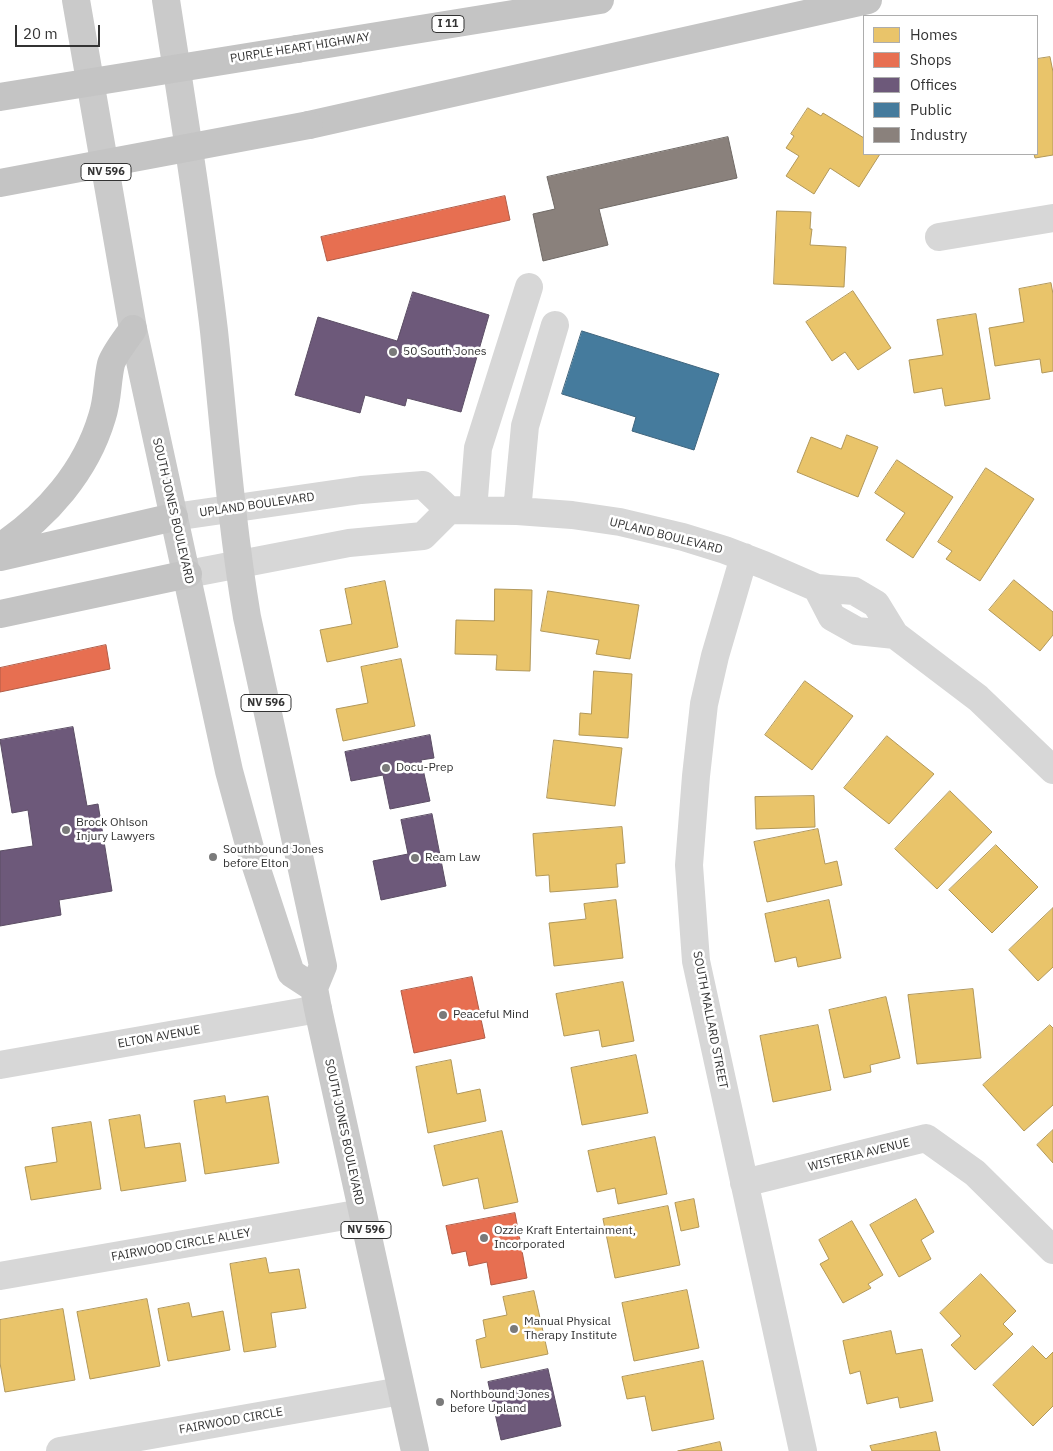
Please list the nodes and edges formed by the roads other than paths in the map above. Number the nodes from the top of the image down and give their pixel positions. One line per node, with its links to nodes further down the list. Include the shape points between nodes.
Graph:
1 (166, 0): 12 (main road, NV 596, via 214,329)
2 (600, 0): 5 (highway, PURPLE HEART HIGHWAY / I 11, bridge)
3 (868, 0): 6 (highway, bridge, via 309,126)
4 (77, 7): 11 (main road, SOUTH JONES BOULEVARD / NV 596)
5 (0, 97)
6 (0, 183)
7 (1053, 218): 8 (street)
8 (939, 237)
9 (529, 287): 13 (street)
10 (555, 324): 14 (street, via 524,426)
11 (133, 328): 15 (main road, SOUTH JONES BOULEVARD / NV 596); 16 (highway, via 111,363 102,419 82,464 43,512)
12 (232, 510): 13 (street, UPLAND BOULEVARD, via 361,490 423,485); 15 (street, UPLAND BOULEVARD); 19 (main road, NV 596)
13 (461, 510): 14 (street, UPLAND BOULEVARD); 19 (street, via 423,536 349,543)
14 (517, 511): 18 (street, UPLAND BOULEVARD, via 572,515 639,526)
15 (174, 517): 17 (highway); 20 (main road, SOUTH JONES BOULEVARD / NV 596)
16 (0, 547)
17 (0, 557)
18 (744, 557): 22 (street, UPLAND BOULEVARD, via 817,588 832,617 857,632 895,635 978,698); 25 (street, SOUTH MALLARD STREET, via 704,704 689,865 696,961)
19 (238, 564): 20 (street); 23 (main road, NV 596, via 323,966)
20 (188, 574): 21 (highway); 23 (main road, SOUTH JONES BOULEVARD / NV 596, via 229,771 250,848 291,973)
21 (0, 614)
22 (1053, 770)
23 (316, 999): 24 (street, ELTON AVENUE); 26 (main road, SOUTH JONES BOULEVARD / NV 596)
24 (0, 1065)
25 (744, 1184): 27 (street, WISTERIA AVENUE, via 926,1138 975,1173); 32 (street, SOUTH MALLARD STREET)
26 (362, 1213): 28 (street, FAIRWOOD CIRCLE ALLEY); 29 (main road, SOUTH JONES BOULEVARD / NV 596)
27 (1053, 1250)
28 (0, 1276)
29 (401, 1391): 30 (street, FAIRWOOD CIRCLE); 31 (main road, SOUTH JONES BOULEVARD / NV 596)
30 (60, 1451)
31 (415, 1451)
32 (803, 1451)

